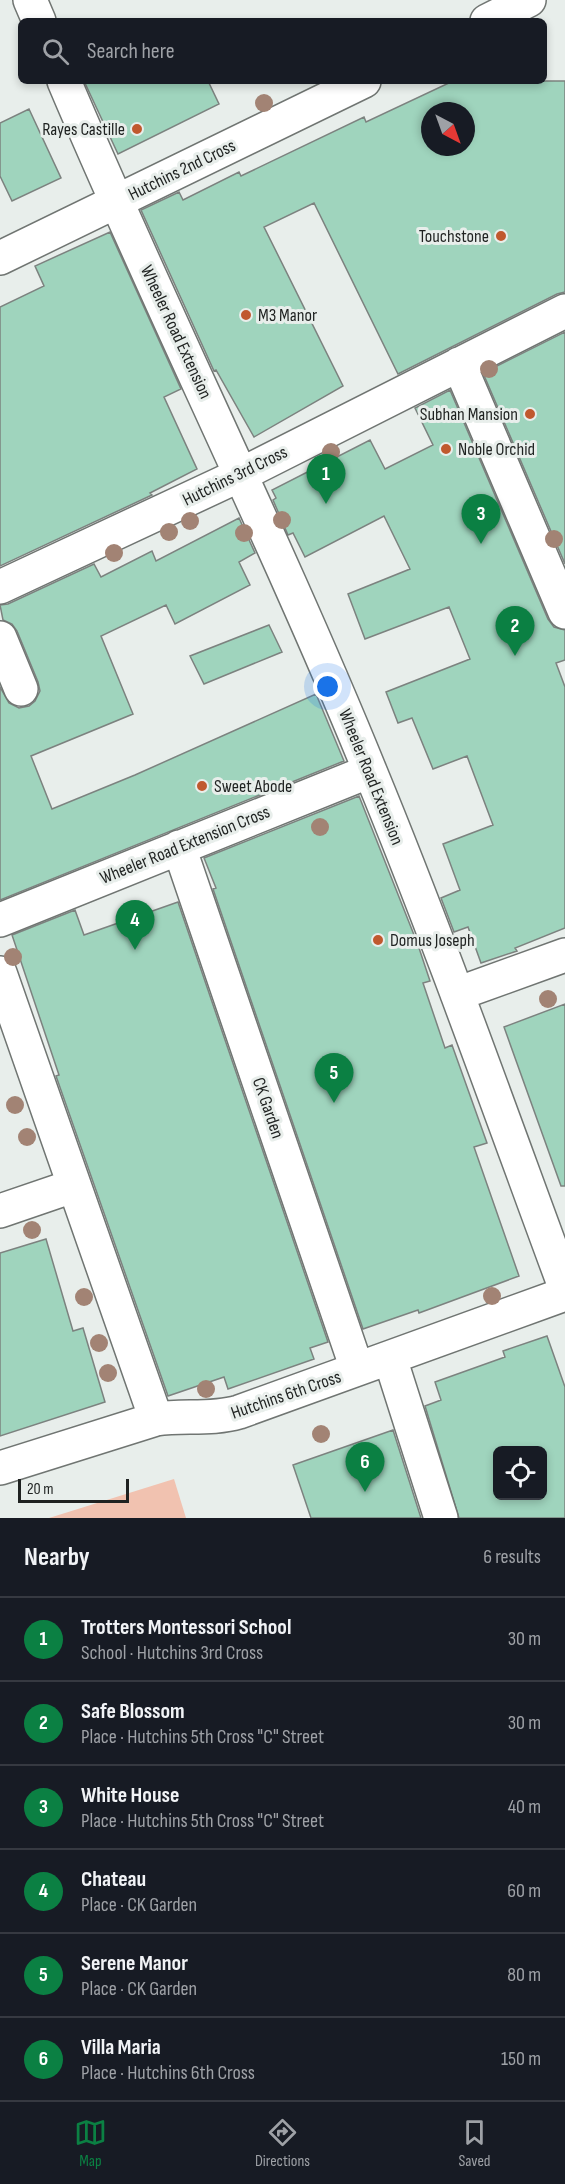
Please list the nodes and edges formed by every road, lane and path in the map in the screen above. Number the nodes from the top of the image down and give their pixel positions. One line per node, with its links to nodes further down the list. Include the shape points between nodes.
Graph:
1 (30, 0): 3 (street)
2 (530, 0): 4 (street)
3 (38, 18)
4 (493, 18)
5 (65, 84): 7 (street, Wheeler Road Extension)
6 (358, 84): 7 (street, Hutchins 2nd Cross)
7 (115, 201): 8 (street, Hutchins 2nd Cross); 11 (street, Wheeler Road Extension)
8 (0, 258)
9 (565, 311): 10 (street, Hutchins 3rd Cross)
10 (459, 364): 11 (street, Hutchins 3rd Cross); 13 (street)
11 (242, 474): 12 (street, Hutchins 3rd Cross); 16 (street, Wheeler Road Extension)
12 (0, 587)
13 (565, 612)
14 (0, 638): 15 (street)
15 (21, 689)
16 (370, 771): 17 (street, Wheeler Road Extension Cross); 21 (street, Wheeler Road Extension)
17 (179, 847): 18 (street, Wheeler Road Extension Cross); 27 (street, CK Garden)
18 (0, 920)
19 (565, 955): 21 (street)
20 (0, 972): 22 (street)
21 (456, 994): 24 (street, Wheeler Road Extension)
22 (73, 1186): 23 (street); 28 (street)
23 (0, 1210)
24 (565, 1287)
25 (565, 1294): 26 (street, Hutchins 6th Cross)
26 (390, 1358): 27 (street, Hutchins 6th Cross); 30 (street)
27 (357, 1369): 28 (street, Hutchins 6th Cross, via 225,1416)
28 (156, 1419): 29 (street, Hutchins 6th Cross)
29 (0, 1468)
30 (441, 1518)

